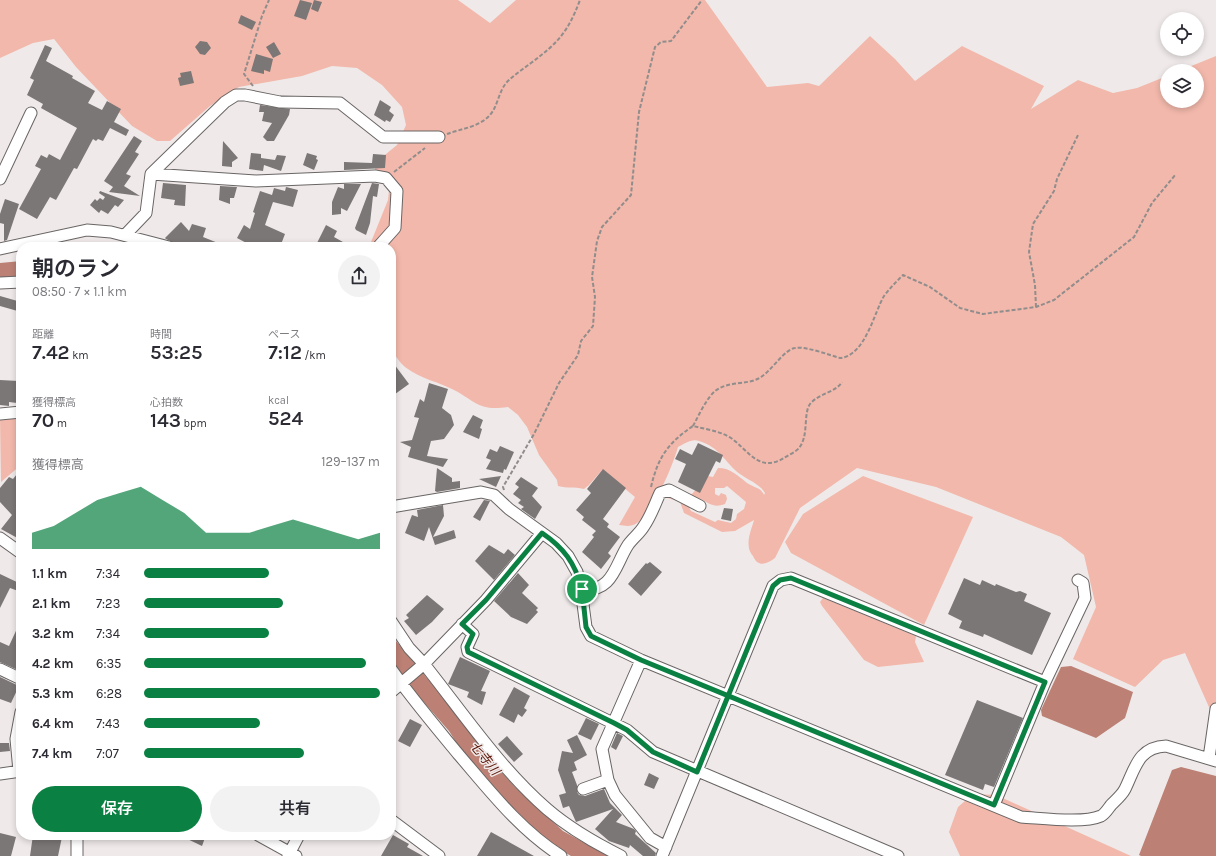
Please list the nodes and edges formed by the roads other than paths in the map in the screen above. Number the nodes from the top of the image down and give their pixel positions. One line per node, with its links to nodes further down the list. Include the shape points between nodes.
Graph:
1 (31, 113): 4 (street)
2 (439, 137): 3 (street, via 383,138 340,103 280,102 236,95 225,102)
3 (152, 174): 5 (street, via 146,213); 8 (street, via 256,181 375,176 386,178 397,191 395,228)
4 (0, 179)
5 (124, 235): 6 (street, via 87,230); 7 (street)
6 (33, 242)
7 (150, 242)
8 (382, 242)
9 (16, 246): 10 (street)
10 (2, 249): 11 (street)
11 (16, 249)
12 (16, 282): 13 (street)
13 (0, 283)
14 (16, 412): 15 (street)
15 (0, 414)
16 (396, 506): 18 (street, via 481,492 494,495)
17 (700, 506): 22 (street, via 669,490 658,497 644,526 628,545 607,582 599,588)
18 (542, 533): 22 (street, via 556,542 568,556 578,572); 23 (street, via 486,600)
19 (0, 538): 20 (street)
20 (16, 549)
21 (1078, 580): 31 (street, via 1083,583 1085,598)
22 (582, 589): 25 (street, via 586,627 591,636)
23 (462, 624): 26 (street); 35 (street, via 473,634 467,647 468,652)
24 (396, 628): 26 (street)
25 (641, 660): 33 (street); 35 (street)
26 (422, 666): 30 (street); 52 (street, via 506,769 547,809 572,828)
27 (0, 668): 29 (street)
28 (396, 674): 30 (street)
29 (16, 676)
30 (403, 680): 32 (street); 51 (street, via 500,804)
31 (1045, 682): 33 (street, via 791,578 780,580 773,586); 42 (street)
32 (396, 687)
33 (728, 695): 38 (street); 42 (street)
34 (1216, 709): 36 (street)
35 (614, 723): 38 (street, via 627,730 653,752); 40 (street, via 602,749)
36 (1212, 760): 42 (street, via 1166,746 1159,746 1146,752 1136,762 1125,790 1102,815 1094,819 1021,818)
37 (16, 772): 39 (street)
38 (697, 772): 47 (street); 53 (street)
39 (0, 774)
40 (608, 780): 41 (street); 47 (street, via 615,795)
41 (583, 788)
42 (994, 805)
43 (396, 824): 50 (street)
44 (77, 840): 49 (street)
45 (266, 840): 48 (street)
46 (298, 840): 48 (street)
47 (664, 852)
48 (292, 855)
49 (77, 856)
50 (439, 856)
51 (560, 856)
52 (621, 856)
53 (898, 856)

